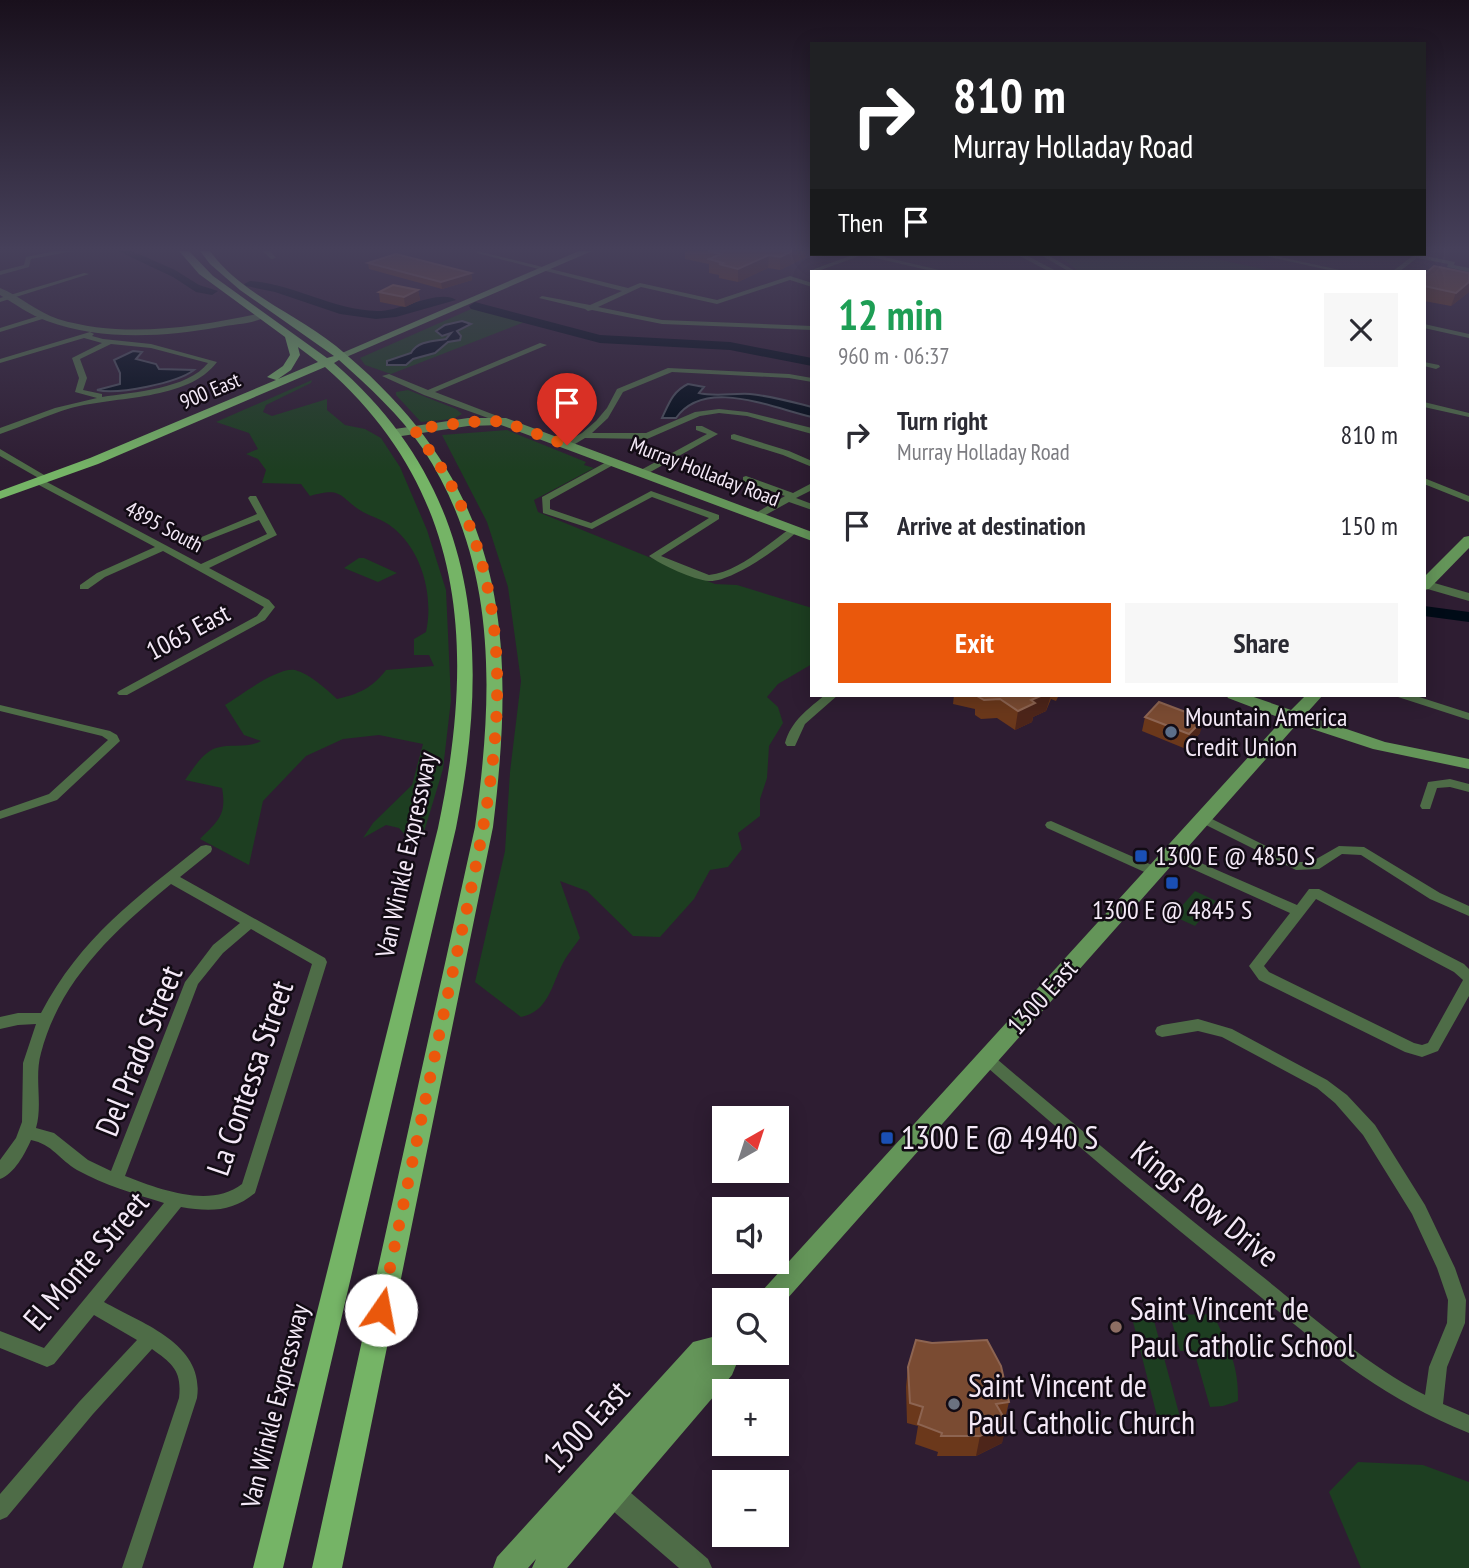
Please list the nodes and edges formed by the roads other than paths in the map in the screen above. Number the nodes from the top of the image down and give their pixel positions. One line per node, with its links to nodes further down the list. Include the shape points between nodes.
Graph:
1 (20, 324): 12 (street)
2 (77, 324): 11 (street)
3 (204, 324): 11 (street)
4 (273, 324): 15 (main road, Van Winkle Expressway)
5 (289, 324): 13 (main road)
6 (297, 324): 13 (main road, Van Winkle Expressway)
7 (415, 324): 19 (main road, 900 East)
8 (697, 324): 10 (street)
9 (1426, 326): 16 (street)
10 (810, 328)
11 (99, 329): 14 (street)
12 (0, 330)
13 (310, 333): 19 (main road, Van Winkle Expressway)
14 (85, 336): 17 (street); 20 (street)
15 (290, 336): 21 (main road, Van Winkle Expressway); 29 (main road, via 296,352 292,361)
16 (1468, 336)
17 (110, 342): 24 (street, via 212,360 210,370); 27 (street, via 76,358 83,379 79,391 104,397)
18 (543, 345): 28 (street)
19 (340, 356): 21 (main road, 900 East); 36 (main road, Van Winkle Expressway, via 383,394)
20 (0, 361)
21 (326, 362): 29 (main road, 900 East); 36 (main road, Van Winkle Expressway)
22 (1426, 364): 23 (street)
23 (1436, 367)
24 (200, 376): 27 (street)
25 (386, 376): 28 (street, Murray Holladay Road)
26 (810, 380): 37 (street, via 671,370 620,391 613,410)
27 (148, 391): 35 (street, via 73,405)
28 (427, 393): 32 (street, Murray Holladay Road)
29 (241, 398): 44 (main road, 900 East)
30 (1426, 404): 31 (street)
31 (1469, 415)
32 (502, 421): 36 (main road, Murray Holladay Road); 39 (main road, Murray Holladay Road)
33 (699, 428): 43 (street, via 714,434)
34 (810, 430): 37 (street, via 719,411 698,414 648,436)
35 (0, 431)
36 (405, 431): 110 (main road, Van Winkle Expressway, via 454,576 465,635 462,746 429,907); 111 (main road, Van Winkle Expressway, via 452,487 481,559 496,640 497,723 484,827)
37 (586, 436): 39 (street)
38 (734, 438): 42 (street)
39 (567, 445): 41 (main road, Murray Holladay Road)
40 (0, 452): 44 (street)
41 (612, 462): 43 (main road, Murray Holladay Road); 55 (street, via 545,499 546,511)
42 (810, 463)
43 (642, 473): 54 (main road, Murray Holladay Road)
44 (44, 480): 48 (main road, 900 East); 60 (street, 4895 South)
45 (746, 480): 49 (street)
46 (1426, 482): 51 (street)
47 (810, 487): 49 (street)
48 (0, 495)
49 (789, 497): 52 (street); 54 (street)
50 (253, 498): 53 (street)
51 (1469, 499)
52 (810, 506)
53 (263, 515): 59 (street); 61 (street, via 271,536)
54 (757, 516): 56 (main road, Murray Holladay Road)
55 (592, 526): 56 (street, via 651,494 716,517 654,556 710,578 737,569)
56 (794, 530): 57 (main road, Murray Holladay Road)
57 (810, 536)
58 (1469, 540): 62 (main road)
59 (197, 541)
60 (162, 548): 61 (street, 4895 South); 64 (street)
61 (201, 568): 66 (street, 4895 South)
62 (1426, 584)
63 (1426, 585): 65 (street)
64 (84, 587)
65 (1469, 597)
66 (270, 607): 67 (street, 1065 East, via 261,618)
67 (124, 693)
68 (830, 697): 75 (street, via 799,723)
69 (1239, 697): 73 (main road)
70 (1313, 697): 73 (main road, 1300 East)
71 (1408, 697): 74 (street)
72 (3, 711): 79 (street, via 106,733 114,739 111,747 53,797)
73 (1293, 717): 76 (main road, via 1366,742); 80 (main road, 1300 East)
74 (1469, 717)
75 (791, 743)
76 (1469, 764)
77 (1463, 786): 78 (street, via 1432,785)
78 (1426, 806)
79 (0, 815)
80 (1202, 818): 83 (main road, 1300 East); 87 (street, via 1296,866 1314,866 1339,850 1364,851 1435,896)
81 (1051, 825): 84 (street)
82 (206, 849): 85 (street)
83 (1171, 854): 84 (main road, 1300 East); 86 (street)
84 (1156, 872): 94 (main road, 1300 East)
85 (171, 878): 88 (street, La Contessa Street); 91 (street, via 93,944)
86 (1298, 911): 89 (street, via 1314,892); 90 (street, via 1256,963 1258,971 1410,1048 1423,1051 1433,1047)
87 (1469, 911)
88 (251, 922): 97 (street, Del Prado Street, via 218,948 192,982); 98 (street, La Contessa Street, via 316,959 319,972 249,1188 232,1202)
89 (1469, 977)
90 (1469, 983)
91 (46, 1018): 92 (street); 95 (street, via 30,1063)
92 (0, 1023)
93 (1162, 1031): 105 (street, via 1198,1025 1227,1033 1322,1084 1369,1130 1419,1210 1457,1300 1457,1323 1438,1367)
94 (986, 1058): 99 (main road, 1300 East); 105 (street, Kings Row Drive, via 1113,1168 1335,1346 1398,1391)
95 (27, 1133): 96 (street); 97 (street, La Contessa Street, via 48,1138 74,1160)
96 (0, 1172)
97 (116, 1178): 98 (street, La Contessa Street)
98 (176, 1201): 100 (street, El Monte Street)
99 (781, 1288)
100 (92, 1304): 101 (street, El Monte Street, via 47,1358); 102 (street)
101 (0, 1339)
102 (150, 1339): 108 (street); 109 (street, via 183,1363 190,1388)
103 (712, 1349): 107 (main road, 1300 East, via 702,1351)
104 (723, 1365): 107 (main road, 1300 East)
105 (1433, 1409): 106 (street, Kings Row Drive)
106 (1469, 1424)
107 (601, 1484): 112 (main road, 1300 East); 113 (main road, 1300 East); 114 (street)
108 (0, 1510)
109 (132, 1568)
110 (268, 1568)
111 (327, 1568)
112 (508, 1568)
113 (547, 1568)
114 (699, 1568)

